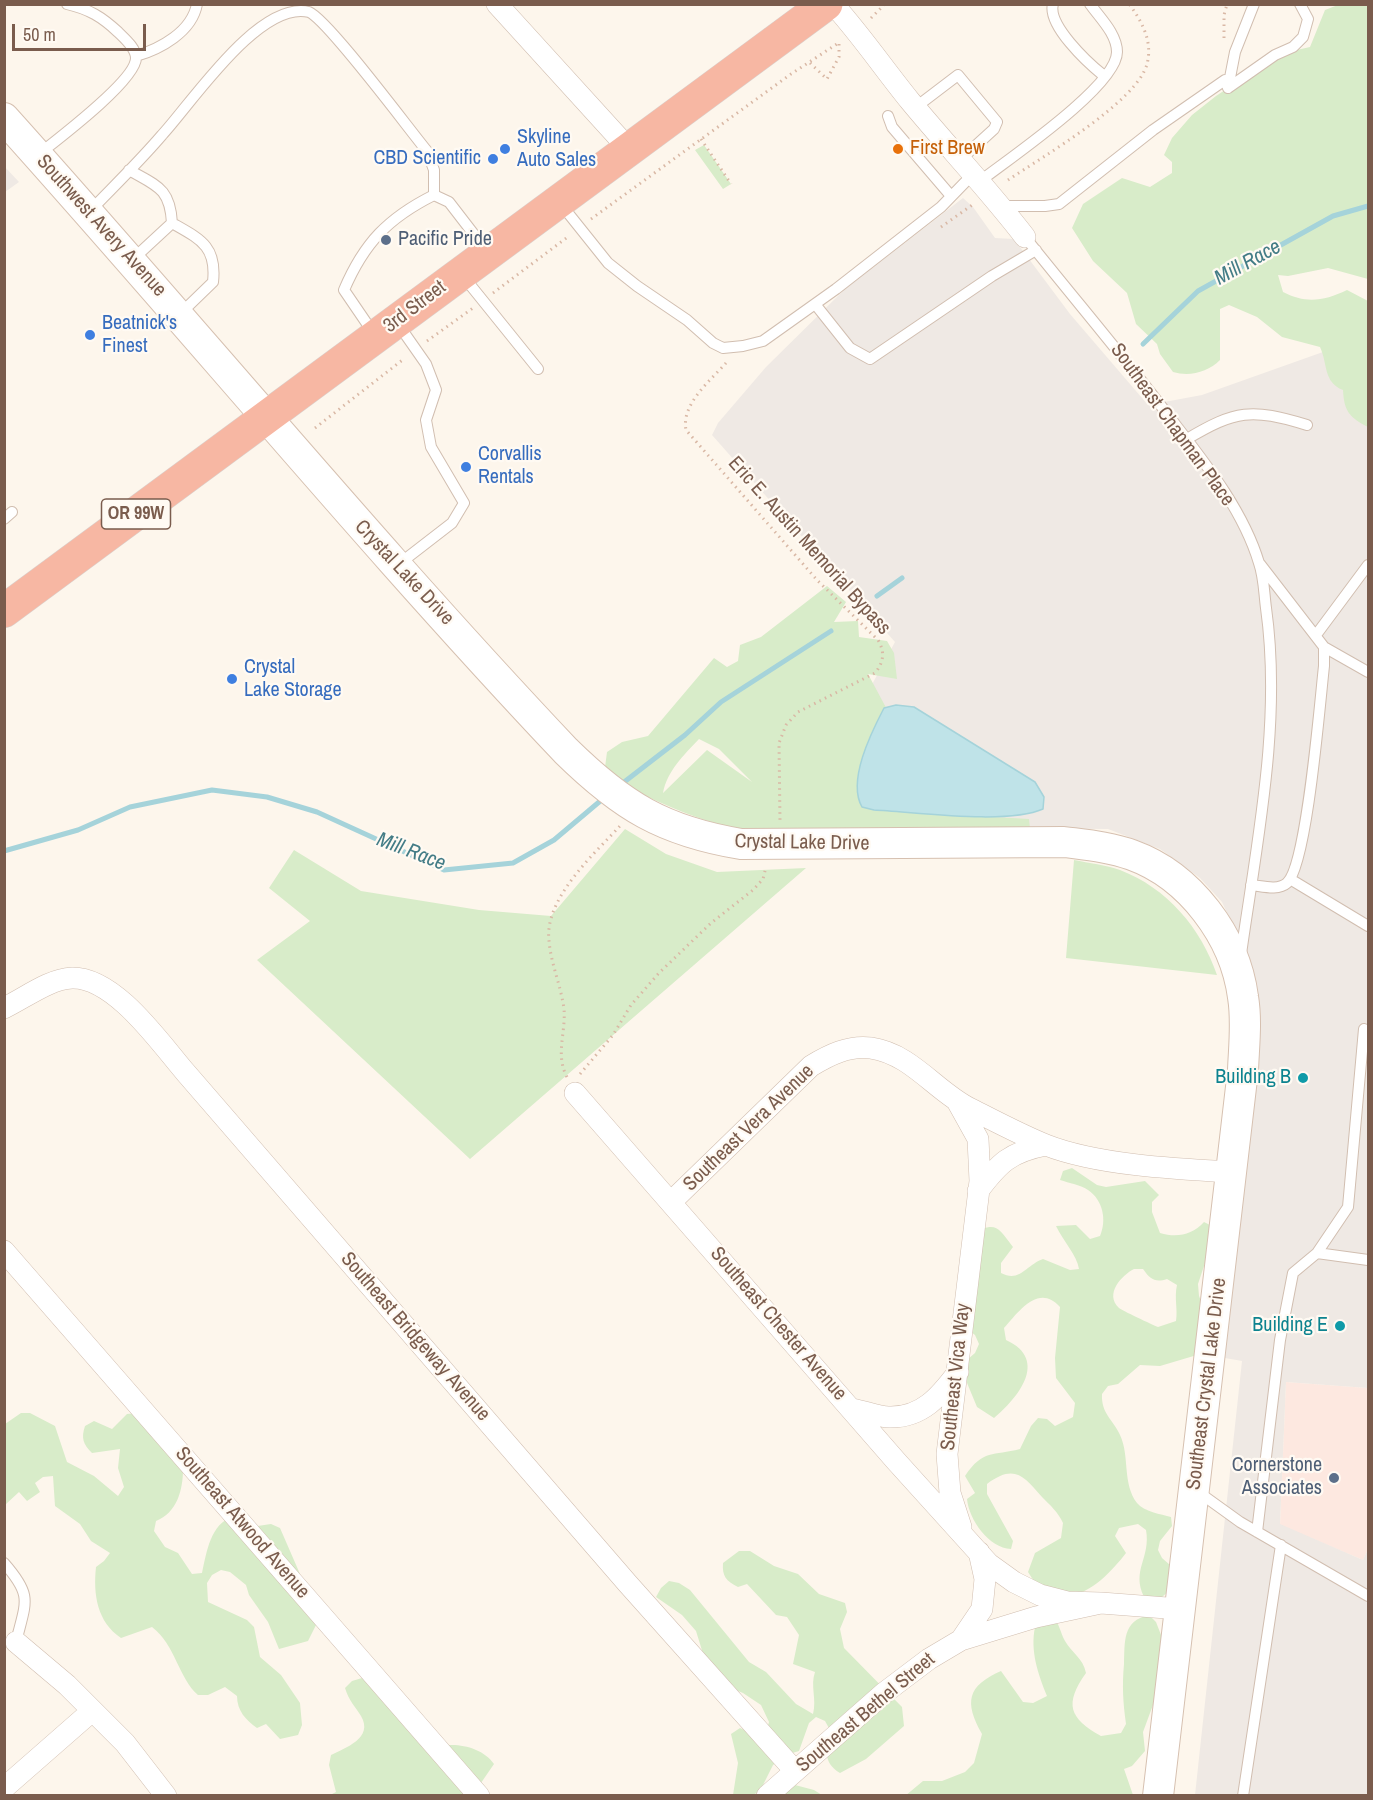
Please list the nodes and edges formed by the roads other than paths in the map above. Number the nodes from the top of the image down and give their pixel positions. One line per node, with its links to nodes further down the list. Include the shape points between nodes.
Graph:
1 (67, 4): 11 (lane, via 101,16 129,42)
2 (196, 4): 11 (lane, via 186,26 157,50)
3 (497, 4): 17 (street)
4 (826, 4): 17 (highway, 3rd Street / OR 99W)
5 (833, 4): 14 (street, Southeast Chapman Place)
6 (1053, 4): 12 (lane, via 1053,20 1083,58)
7 (1090, 4): 12 (lane, via 1113,36 1117,53)
8 (1254, 4): 13 (lane, via 1235,52)
9 (1300, 4): 13 (lane, via 1308,19 1303,37 1293,48 1275,55)
10 (310, 9): 19 (lane, via 278,13 250,33 222,60); 21 (lane, via 427,151 434,170)
11 (136, 56): 18 (lane, via 134,67 117,89)
12 (1103, 75): 20 (lane, via 1083,102)
13 (1228, 88): 24 (lane, via 1225,80 1152,130 1059,204)
14 (916, 107): 20 (street, Southeast Chapman Place); 20 (lane, via 958,75 997,122)
15 (888, 116): 22 (lane, via 892,127)
16 (4, 118): 18 (street, Southwest Avery Avenue)
17 (628, 148): 23 (highway, 3rd Street / OR 99W)
18 (38, 155): 25 (street, Southwest Avery Avenue)
19 (129, 171): 25 (lane); 26 (lane, via 160,188 171,203)
20 (971, 172): 22 (lane); 24 (street, Southeast Chapman Place)
21 (434, 195): 28 (lane, via 449,202); 33 (lane, via 374,237 357,259 344,290)
22 (951, 196): 31 (lane)
23 (558, 201): 28 (highway, 3rd Street / OR 99W); 31 (lane, via 608,263 723,348 763,341)
24 (1002, 206): 27 (street, Southeast Chapman Place)
25 (89, 212): 29 (street, Southwest Avery Avenue)
26 (172, 223): 29 (lane); 32 (lane, via 199,238 212,254 214,268 213,282)
27 (1031, 243): 31 (lane, via 992,276 870,359 850,348); 37 (lane, Southeast Chapman Place)
28 (488, 253): 30 (highway, 3rd Street / OR 99W)
29 (132, 260): 32 (street, Southwest Avery Avenue)
30 (461, 273): 33 (highway, 3rd Street / OR 99W); 34 (lane)
31 (815, 304)
32 (179, 314): 35 (street, Southwest Avery Avenue)
33 (386, 329): 35 (highway, 3rd Street / OR 99W); 40 (lane, via 426,364 436,390 426,420 431,447 464,503 452,523)
34 (538, 369)
35 (268, 416): 40 (street, Crystal Lake Drive); 41 (highway, 3rd Street / OR 99W)
36 (1307, 425): 37 (lane, via 1244,413 1220,419)
37 (1187, 439): 38 (lane, Southeast Chapman Place, via 1237,513)
38 (1259, 563): 42 (lane); 46 (lane, Southeast Chapman Place, via 1269,633 1271,717)
39 (1368, 565): 42 (lane)
40 (397, 566): 48 (street, Crystal Lake Drive, via 598,782 630,806 716,840 775,845 1064,842 1133,855 1161,870 1207,911 1224,936)
41 (4, 611)
42 (1316, 635): 43 (lane)
43 (1324, 647): 44 (lane); 45 (lane, via 1306,809)
44 (1368, 672)
45 (1290, 879): 46 (lane, via 1277,888); 47 (lane)
46 (1251, 885): 48 (lane, Southeast Chapman Place)
47 (1368, 926)
48 (1238, 973): 54 (street, Southeast Crystal Lake Drive, via 1246,1024)
49 (4, 1008): 73 (street, Southeast Bridgeway Avenue, via 55,982 72,978 87,980 111,992 180,1065 628,1584)
50 (1364, 1029): 58 (lane, via 1348,1207)
51 (575, 1093): 56 (street, Southeast Chester Avenue)
52 (958, 1102): 53 (street, Southeast Vera Avenue); 55 (street, Southeast Vica Way, via 978,1139); 56 (street, Southeast Vera Avenue, via 892,1054 870,1048 842,1051 811,1066)
53 (1046, 1145): 54 (street, Southeast Vera Avenue, via 1105,1159); 55 (street, via 1012,1154 994,1169)
54 (1231, 1172): 62 (street, Southeast Crystal Lake Drive)
55 (977, 1192): 60 (street, Southeast Vica Way)
56 (671, 1202): 61 (street, Southeast Chester Avenue)
57 (4, 1251): 76 (street, Southeast Atwood Avenue)
58 (1317, 1252): 59 (lane); 63 (lane, via 1293,1273 1280,1340)
59 (1368, 1260)
60 (959, 1372): 61 (street, via 919,1412 888,1417); 65 (street, Southeast Vica Way, via 947,1454 948,1483 962,1529)
61 (852, 1409): 65 (street, Southeast Chester Avenue)
62 (1194, 1489): 63 (lane); 69 (street, Southeast Crystal Lake Drive)
63 (1257, 1532): 64 (lane)
64 (1281, 1545): 67 (lane); 79 (lane)
65 (981, 1555): 68 (street, Southeast Chester Avenue, via 1005,1577 1040,1595 1066,1602); 70 (street, via 985,1580 982,1609)
66 (4, 1563): 71 (lane, via 23,1584 26,1600)
67 (1368, 1596)
68 (1101, 1604): 69 (street, Southeast Bethel Street); 70 (street, Southeast Bethel Street, via 1035,1617)
69 (1180, 1609): 78 (street, Southeast Crystal Lake Drive)
70 (960, 1640): 73 (street, Southeast Bethel Street, via 884,1693)
71 (16, 1642): 72 (street)
72 (92, 1711): 74 (street); 75 (street, via 125,1743)
73 (795, 1771): 77 (street, Southeast Bethel Street)
74 (4, 1788)
75 (166, 1796)
76 (479, 1796)
77 (767, 1796)
78 (1158, 1796)
79 (1243, 1796)

